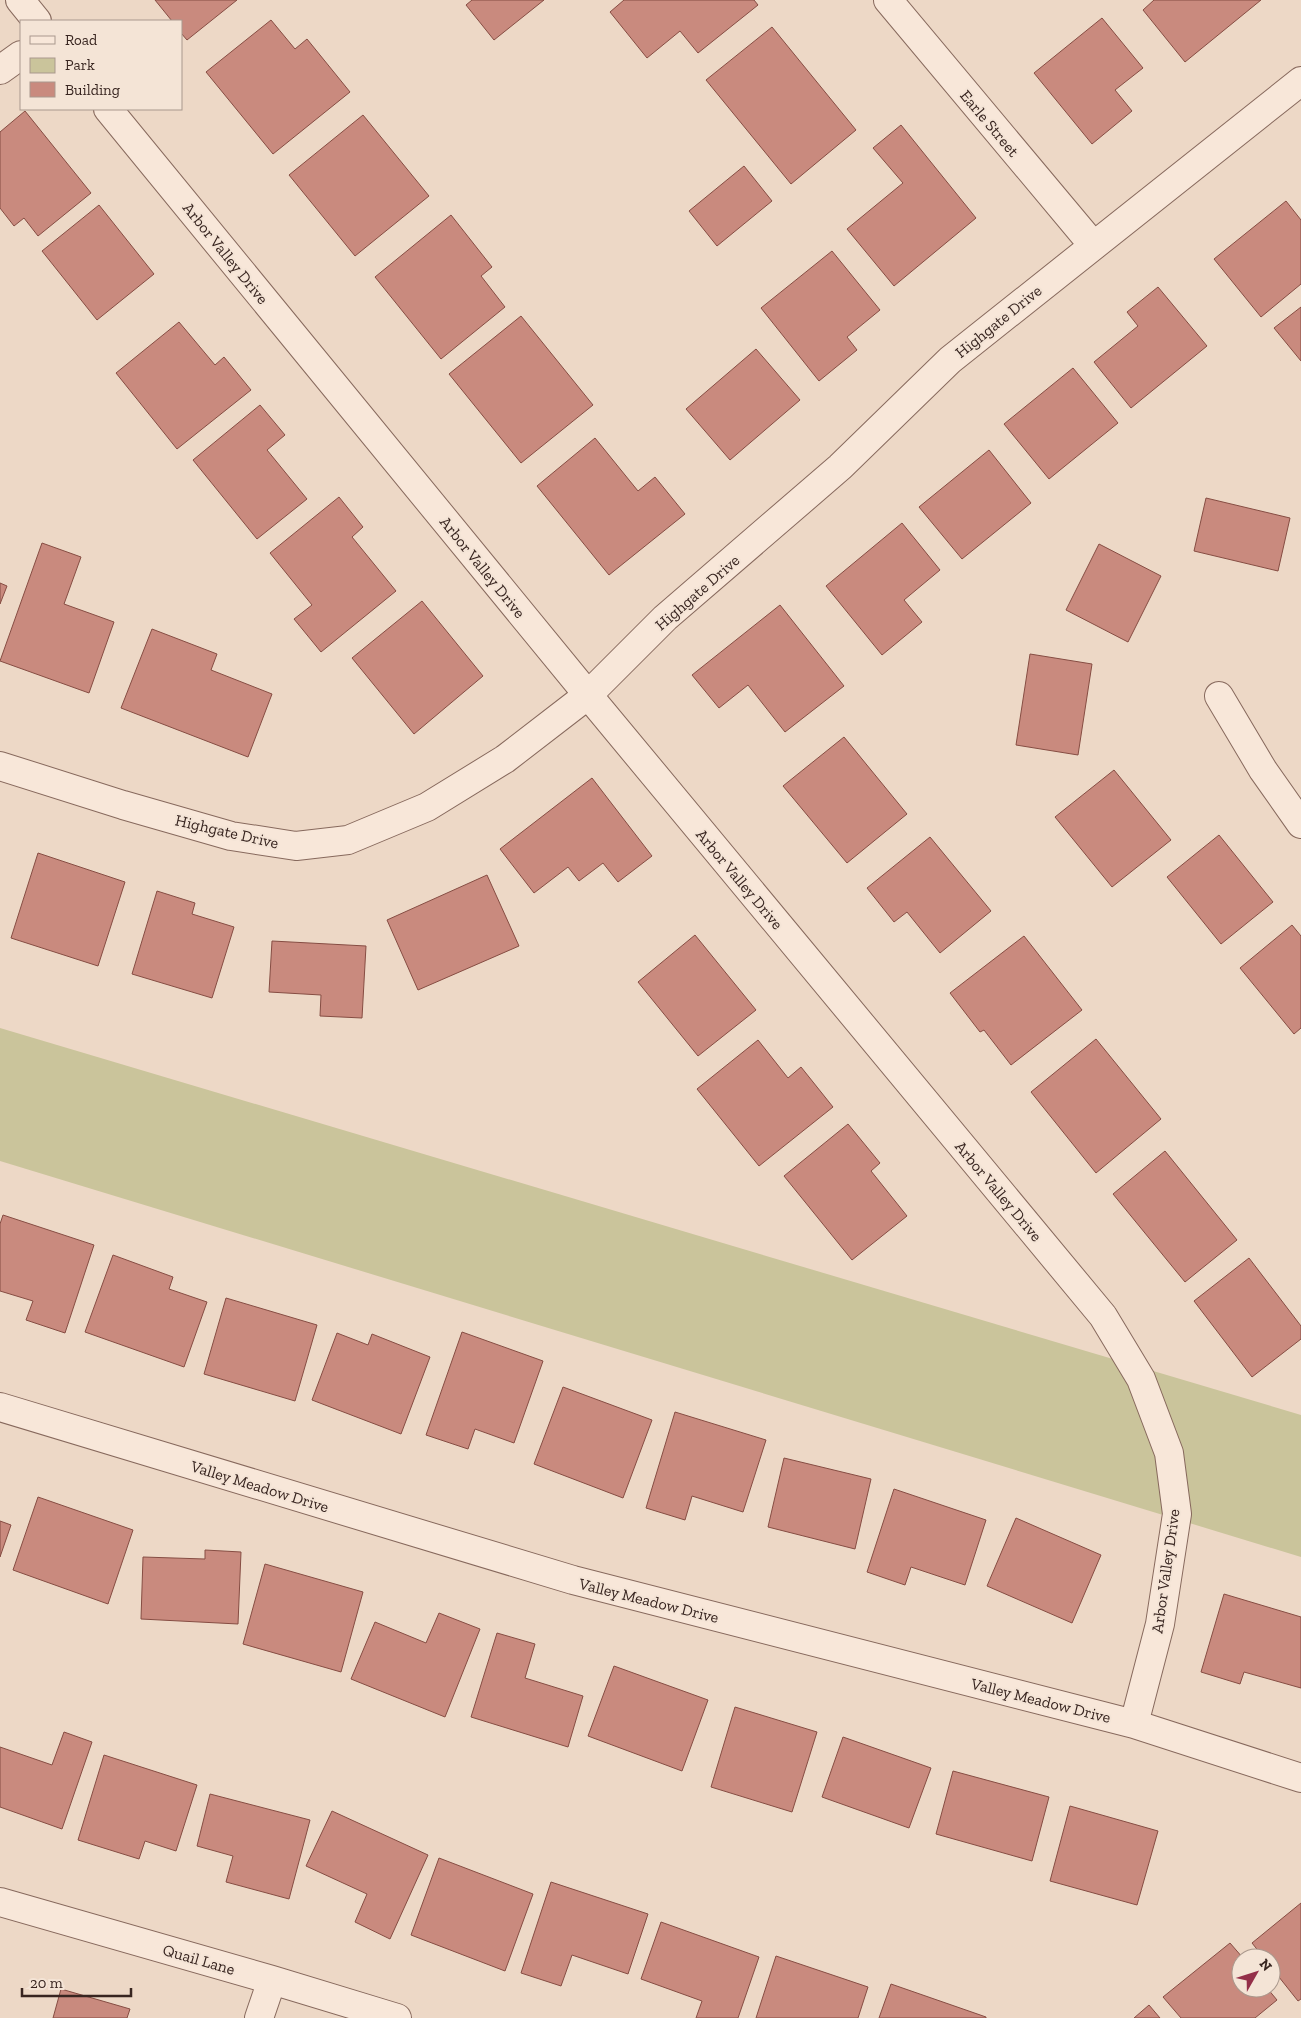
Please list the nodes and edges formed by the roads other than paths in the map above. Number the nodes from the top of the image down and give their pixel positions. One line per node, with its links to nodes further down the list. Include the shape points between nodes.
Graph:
1 (20, 0): 3 (street)
2 (888, 0): 8 (street, Earle Street)
3 (36, 20)
4 (20, 55): 5 (street)
5 (0, 70)
6 (1296, 94): 8 (street, Highgate Drive)
7 (109, 110): 9 (street, Arbor Valley Drive)
8 (1093, 245): 9 (street, Highgate Drive, via 950,360 840,467 665,618)
9 (588, 695): 11 (street, Highgate Drive, via 505,759 427,807 348,840 296,846 231,836); 14 (street, Arbor Valley Drive, via 1103,1316 1141,1379 1170,1453 1177,1514 1160,1624)
10 (1219, 696): 12 (street, via 1263,770)
11 (0, 766)
12 (1301, 824)
13 (0, 1407): 14 (street, Valley Meadow Drive, via 573,1580)
14 (1134, 1724): 15 (street, Valley Meadow Drive)
15 (1301, 1778)
16 (0, 1902): 17 (street, Quail Lane)
17 (272, 1980): 18 (street); 19 (street, Quail Lane)
18 (259, 2018)
19 (397, 2018)

